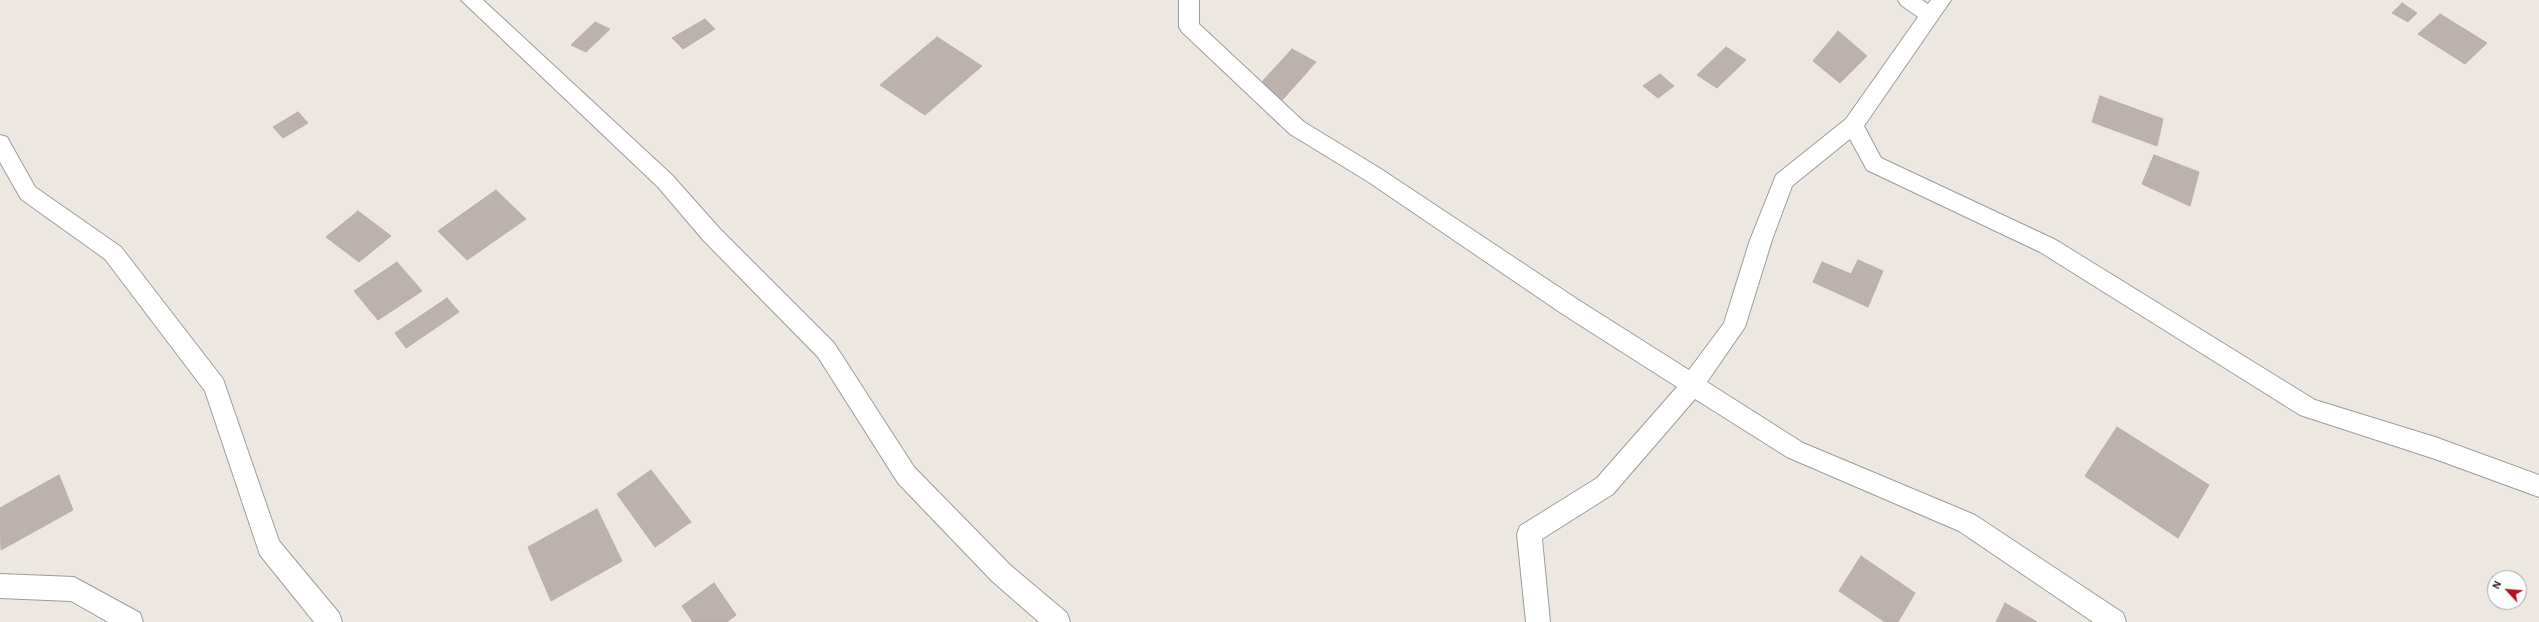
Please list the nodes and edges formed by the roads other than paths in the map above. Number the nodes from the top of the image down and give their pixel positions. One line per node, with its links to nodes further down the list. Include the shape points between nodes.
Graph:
1 (471, 0): 12 (street, via 665,182 712,235 826,350 906,475 1001,573)
2 (1189, 0): 7 (street, via 1189,27 1297,128 1374,175)
3 (1908, 0): 4 (street)
4 (1935, 7): 5 (street)
5 (1853, 125): 7 (street, via 1783,181 1761,240 1734,327); 8 (street, via 1874,164 2048,246 2308,408 2435,448)
6 (0, 143): 11 (street, via 28,193 113,253 215,386 269,547)
7 (1692, 385): 13 (street, via 1605,486 1529,534); 14 (street, via 1795,450 1967,523)
8 (2539, 486)
9 (0, 586): 10 (street, via 74,589)
10 (131, 622)
11 (330, 622)
12 (1058, 622)
13 (1538, 622)
14 (2114, 622)

